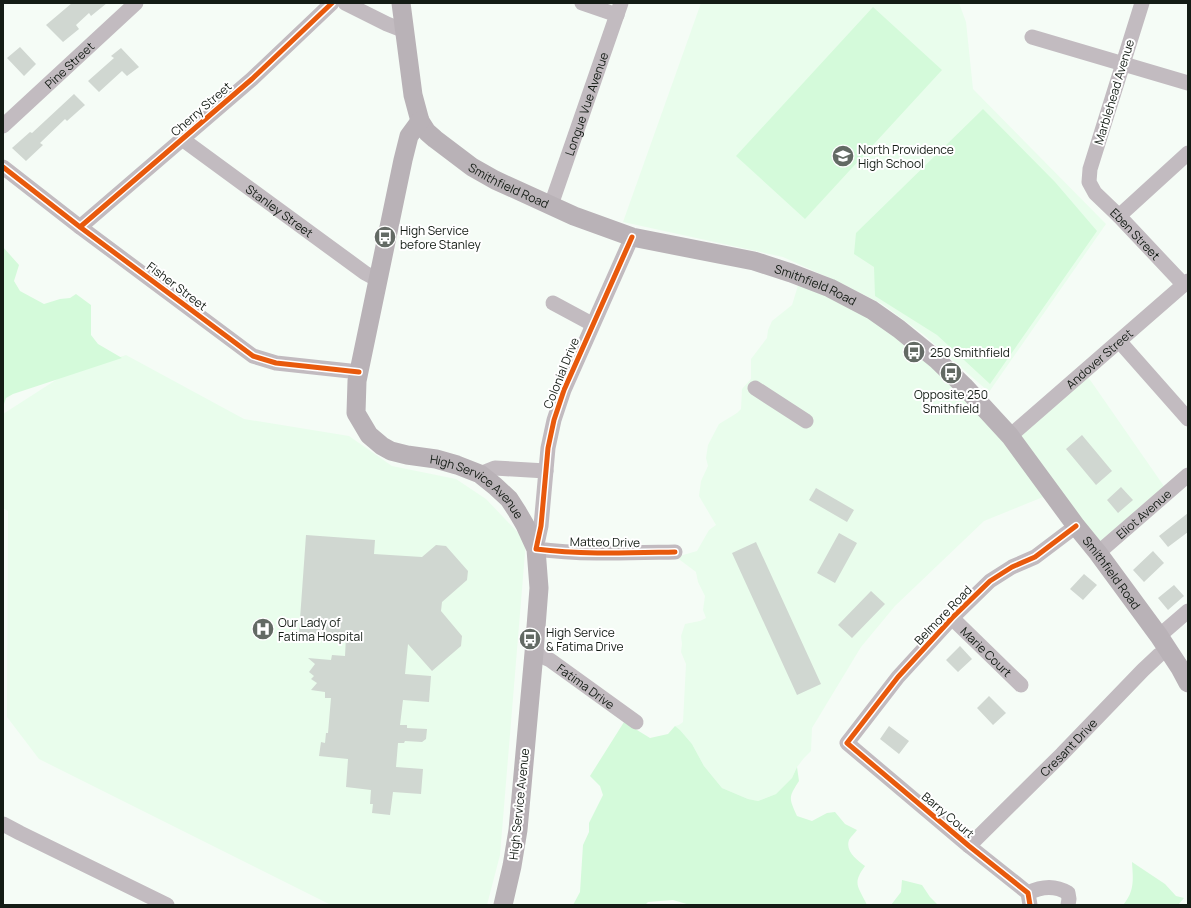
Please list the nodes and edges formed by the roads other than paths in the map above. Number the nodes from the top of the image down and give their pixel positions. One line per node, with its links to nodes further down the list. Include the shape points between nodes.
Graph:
1 (136, 3): 13 (street, Pine Street)
2 (332, 3): 14 (street, Cherry Street, via 252,79)
3 (345, 3): 8 (street)
4 (402, 3): 8 (main road, Smithfield Road)
5 (582, 3): 7 (street)
6 (1142, 3): 10 (street, Marblehead Avenue)
7 (619, 9): 18 (street, Longue Vue Avenue)
8 (405, 31): 12 (main road, Smithfield Road, via 413,95)
9 (1032, 37): 10 (street)
10 (1123, 64): 11 (street); 17 (street, Marblehead Avenue, via 1090,169)
11 (1188, 83)
12 (420, 121): 18 (main road, Smithfield Road, via 427,132 472,167); 22 (main road, High Service Avenue, via 409,136)
13 (3, 126)
14 (182, 139): 20 (street, Cherry Street); 22 (street, Stanley Street)
15 (1188, 153): 19 (street)
16 (3, 167): 20 (street, Fisher Street)
17 (1089, 182): 19 (street, Eben Street, via 1095,193)
18 (551, 205): 21 (main road, Smithfield Road)
19 (1119, 216): 23 (street, Eben Street)
20 (80, 227): 27 (street, Fisher Street, via 253,356 276,363)
21 (632, 237): 25 (street, Colonial Drive); 31 (main road, Smithfield Road, via 754,262 791,273 830,288 872,310 937,360)
22 (378, 280): 27 (main road, High Service Avenue)
23 (1186, 283): 26 (street, Andover Street)
24 (553, 303): 25 (street)
25 (592, 324): 32 (street, Colonial Drive, via 554,420)
26 (1120, 342): 29 (street); 31 (street, Andover Street)
27 (359, 372): 33 (main road, High Service Avenue, via 356,413 368,435 391,451 457,465)
28 (755, 388): 30 (street)
29 (1188, 419)
30 (806, 421)
31 (1010, 436): 35 (main road, Smithfield Road)
32 (546, 471): 33 (street, via 495,468); 36 (street, Colonial Drive, via 541,526)
33 (480, 474): 36 (main road, High Service Avenue, via 509,499 526,525)
34 (1188, 475): 38 (street, Eliot Avenue)
35 (1076, 526): 38 (main road, Smithfield Road); 40 (street, Belmore Road, via 1035,557 990,581)
36 (536, 549): 37 (street, Matteo Drive, via 617,554); 42 (main road, High Service Avenue, via 539,588)
37 (675, 552)
38 (1098, 553): 41 (main road, Smithfield Road)
39 (1188, 611): 41 (street, Cresant Drive)
40 (952, 618): 44 (street, Marie Court); 46 (street, Belmore Road, via 898,677)
41 (1164, 643): 43 (main road, Smithfield Road); 48 (street, Cresant Drive, via 1159,655)
42 (534, 652): 45 (street, Fatima Drive, via 550,660); 51 (main road, High Service Avenue, via 518,830)
43 (1188, 683)
44 (1021, 685)
45 (636, 722)
46 (847, 743): 48 (street, Barry Court)
47 (3, 824): 50 (street)
48 (969, 846): 49 (street, Barry Court)
49 (1029, 899): 52 (street, Barry Court, via 1042,888 1051,887 1068,893)
50 (167, 905)
51 (503, 905)
52 (1068, 905)

